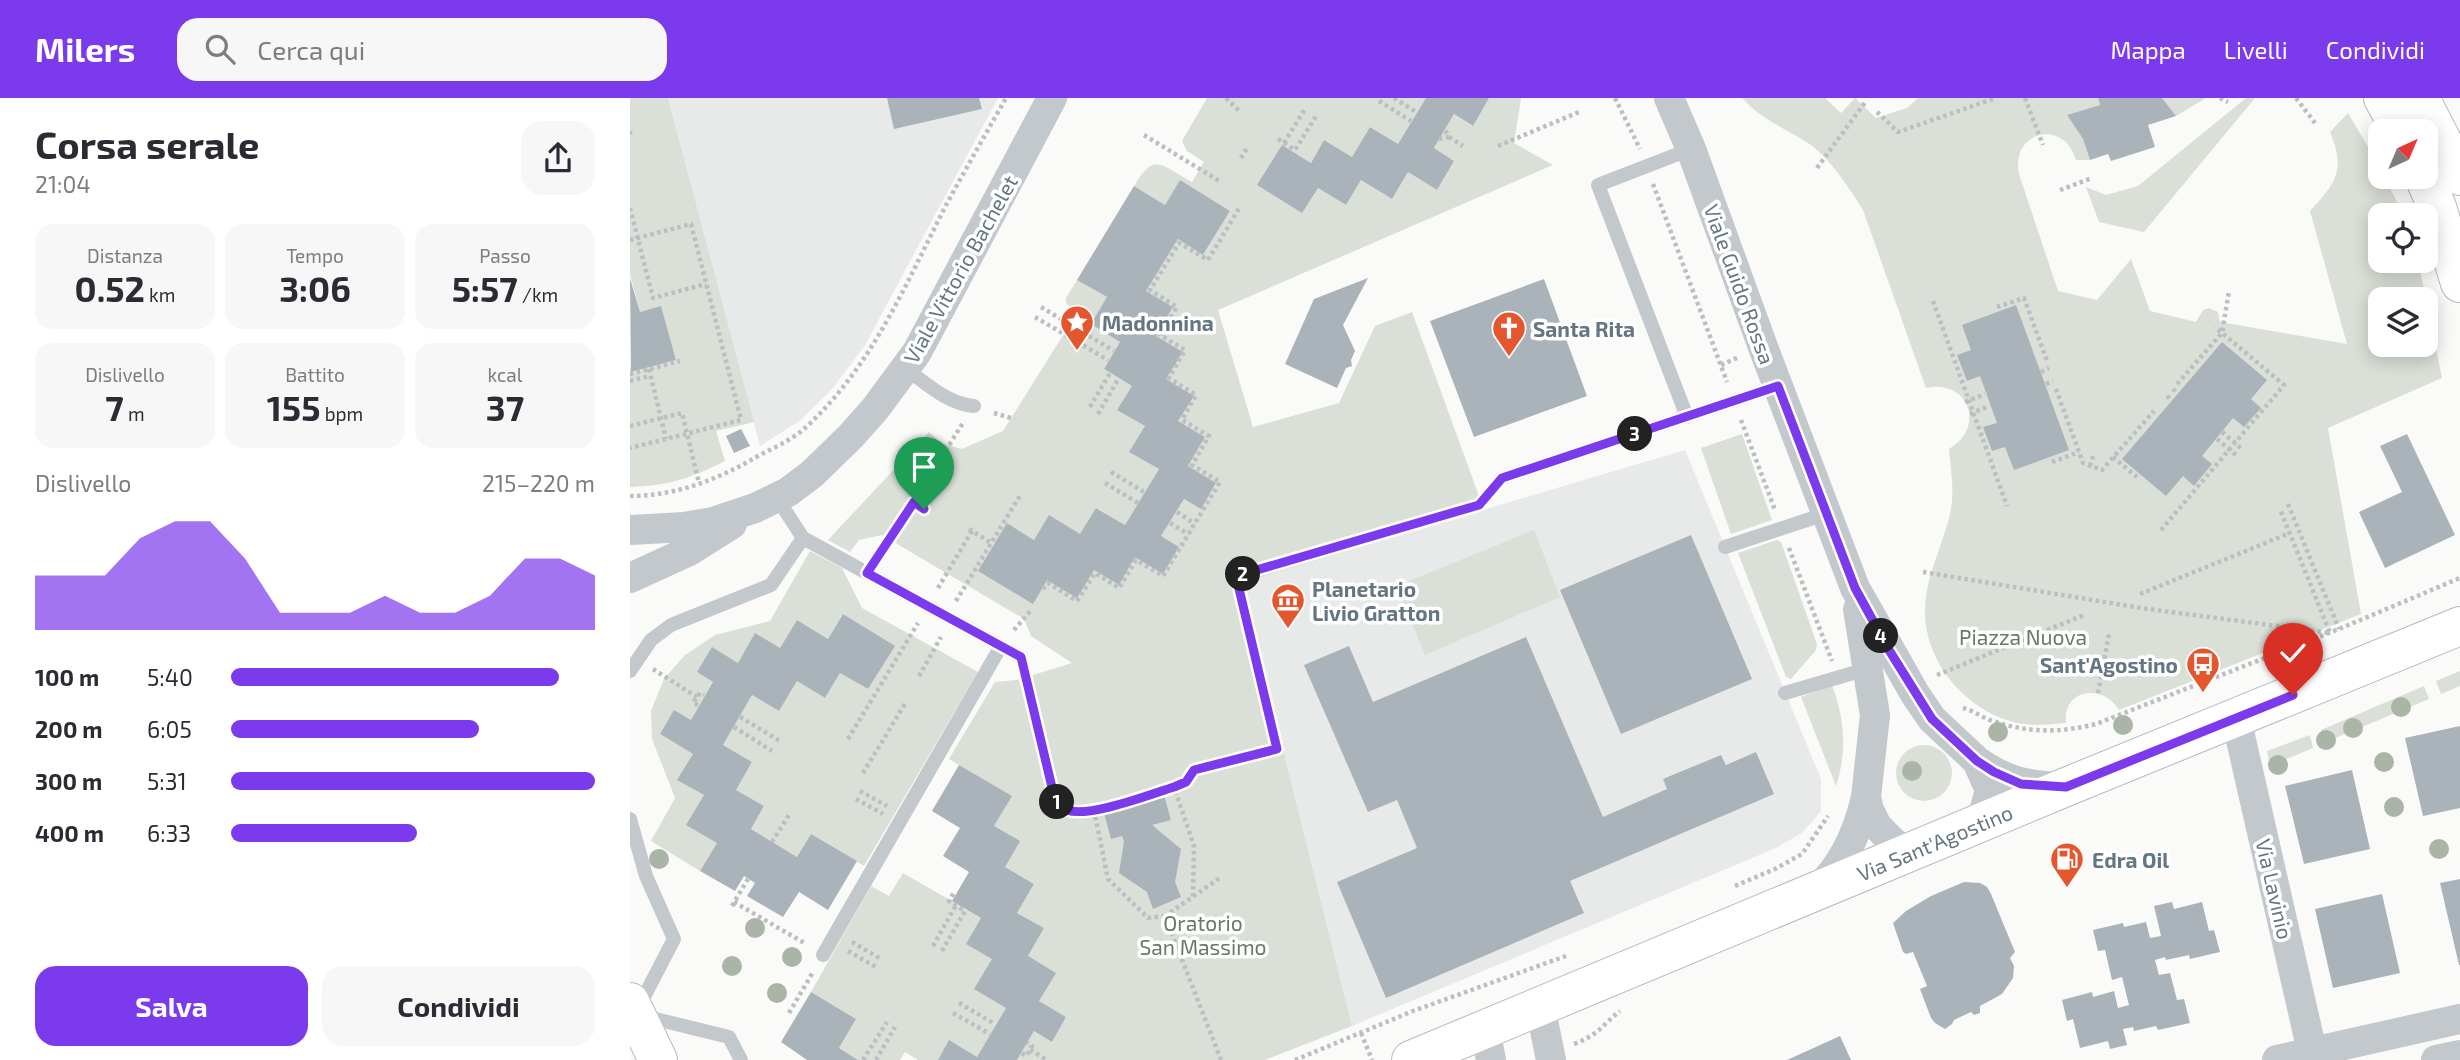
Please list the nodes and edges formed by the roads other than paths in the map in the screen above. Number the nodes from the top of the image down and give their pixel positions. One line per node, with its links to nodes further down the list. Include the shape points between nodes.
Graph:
1 (1052, 98): 11 (street, Viale Vittorio Bachelet)
2 (1669, 98): 6 (street, Viale Guido Rossa)
3 (2383, 98): 5 (main road)
4 (2420, 98): 7 (main road)
5 (2394, 119)
6 (1691, 149): 12 (street, Viale Guido Rossa); 14 (lane, via 1598,185)
7 (2460, 176)
8 (2429, 189): 9 (main road)
9 (2455, 245): 10 (main road)
10 (2460, 283)
11 (906, 369): 13 (lane, via 948,399); 16 (street, Viale Vittorio Bachelet, via 851,436 812,474)
12 (1778, 386): 14 (lane); 17 (street, Viale Guido Rossa)
13 (974, 407)
14 (1687, 417): 15 (lane)
15 (1502, 478)
16 (766, 503): 18 (street, Viale Vittorio Bachelet, via 713,522); 19 (lane); 21 (street, Viale Vittorio Bachelet, via 689,551)
17 (1828, 513): 20 (lane); 22 (street, Viale Guido Rossa)
18 (630, 530)
19 (803, 538): 24 (lane); 26 (lane, via 771,585 671,625 651,640)
20 (1725, 547)
21 (630, 578)
22 (1855, 588): 27 (street, Viale Guido Rossa); 30 (street, Viale Guido Rossa, via 1932,719)
23 (2460, 626): 29 (main road, Via Sant'Agostino)
24 (1001, 646): 25 (lane); 37 (lane)
25 (1021, 657)
26 (634, 665)
27 (1867, 669): 28 (lane); 32 (street, Viale Guido Rossa, via 1875,715)
28 (1785, 693)
29 (2236, 718): 31 (main road, Via Sant'Agostino); 43 (street, Via Lavinio)
30 (1977, 761): 31 (street, Viale Guido Rossa, via 2021,784); 34 (street, Viale Guido Rossa, via 1990,790)
31 (2066, 787): 34 (main road, Via Sant'Agostino)
32 (1866, 797): 35 (street, Viale Guido Rossa, via 1872,819 1891,842 1906,850); 36 (street, Viale Guido Rossa, via 1852,842 1827,878)
33 (630, 819): 39 (lane, via 646,876 674,939)
34 (1981, 822): 35 (main road, Via Sant'Agostino)
35 (1920, 848): 36 (main road, Via Sant'Agostino)
36 (1803, 897): 38 (main road, Via Sant'Agostino)
37 (823, 954)
38 (1540, 1006): 41 (main road, Via Sant'Agostino); 47 (street)
39 (633, 1008): 44 (main road); 45 (lane, via 729,1037)
40 (2460, 1019): 43 (street)
41 (1488, 1045): 46 (main road, Via Sant'Agostino)
42 (2460, 1055): 49 (street)
43 (2313, 1056): 48 (street)
44 (658, 1060)
45 (741, 1060)
46 (1411, 1060)
47 (1551, 1060)
48 (2277, 1060)
49 (2436, 1060)

